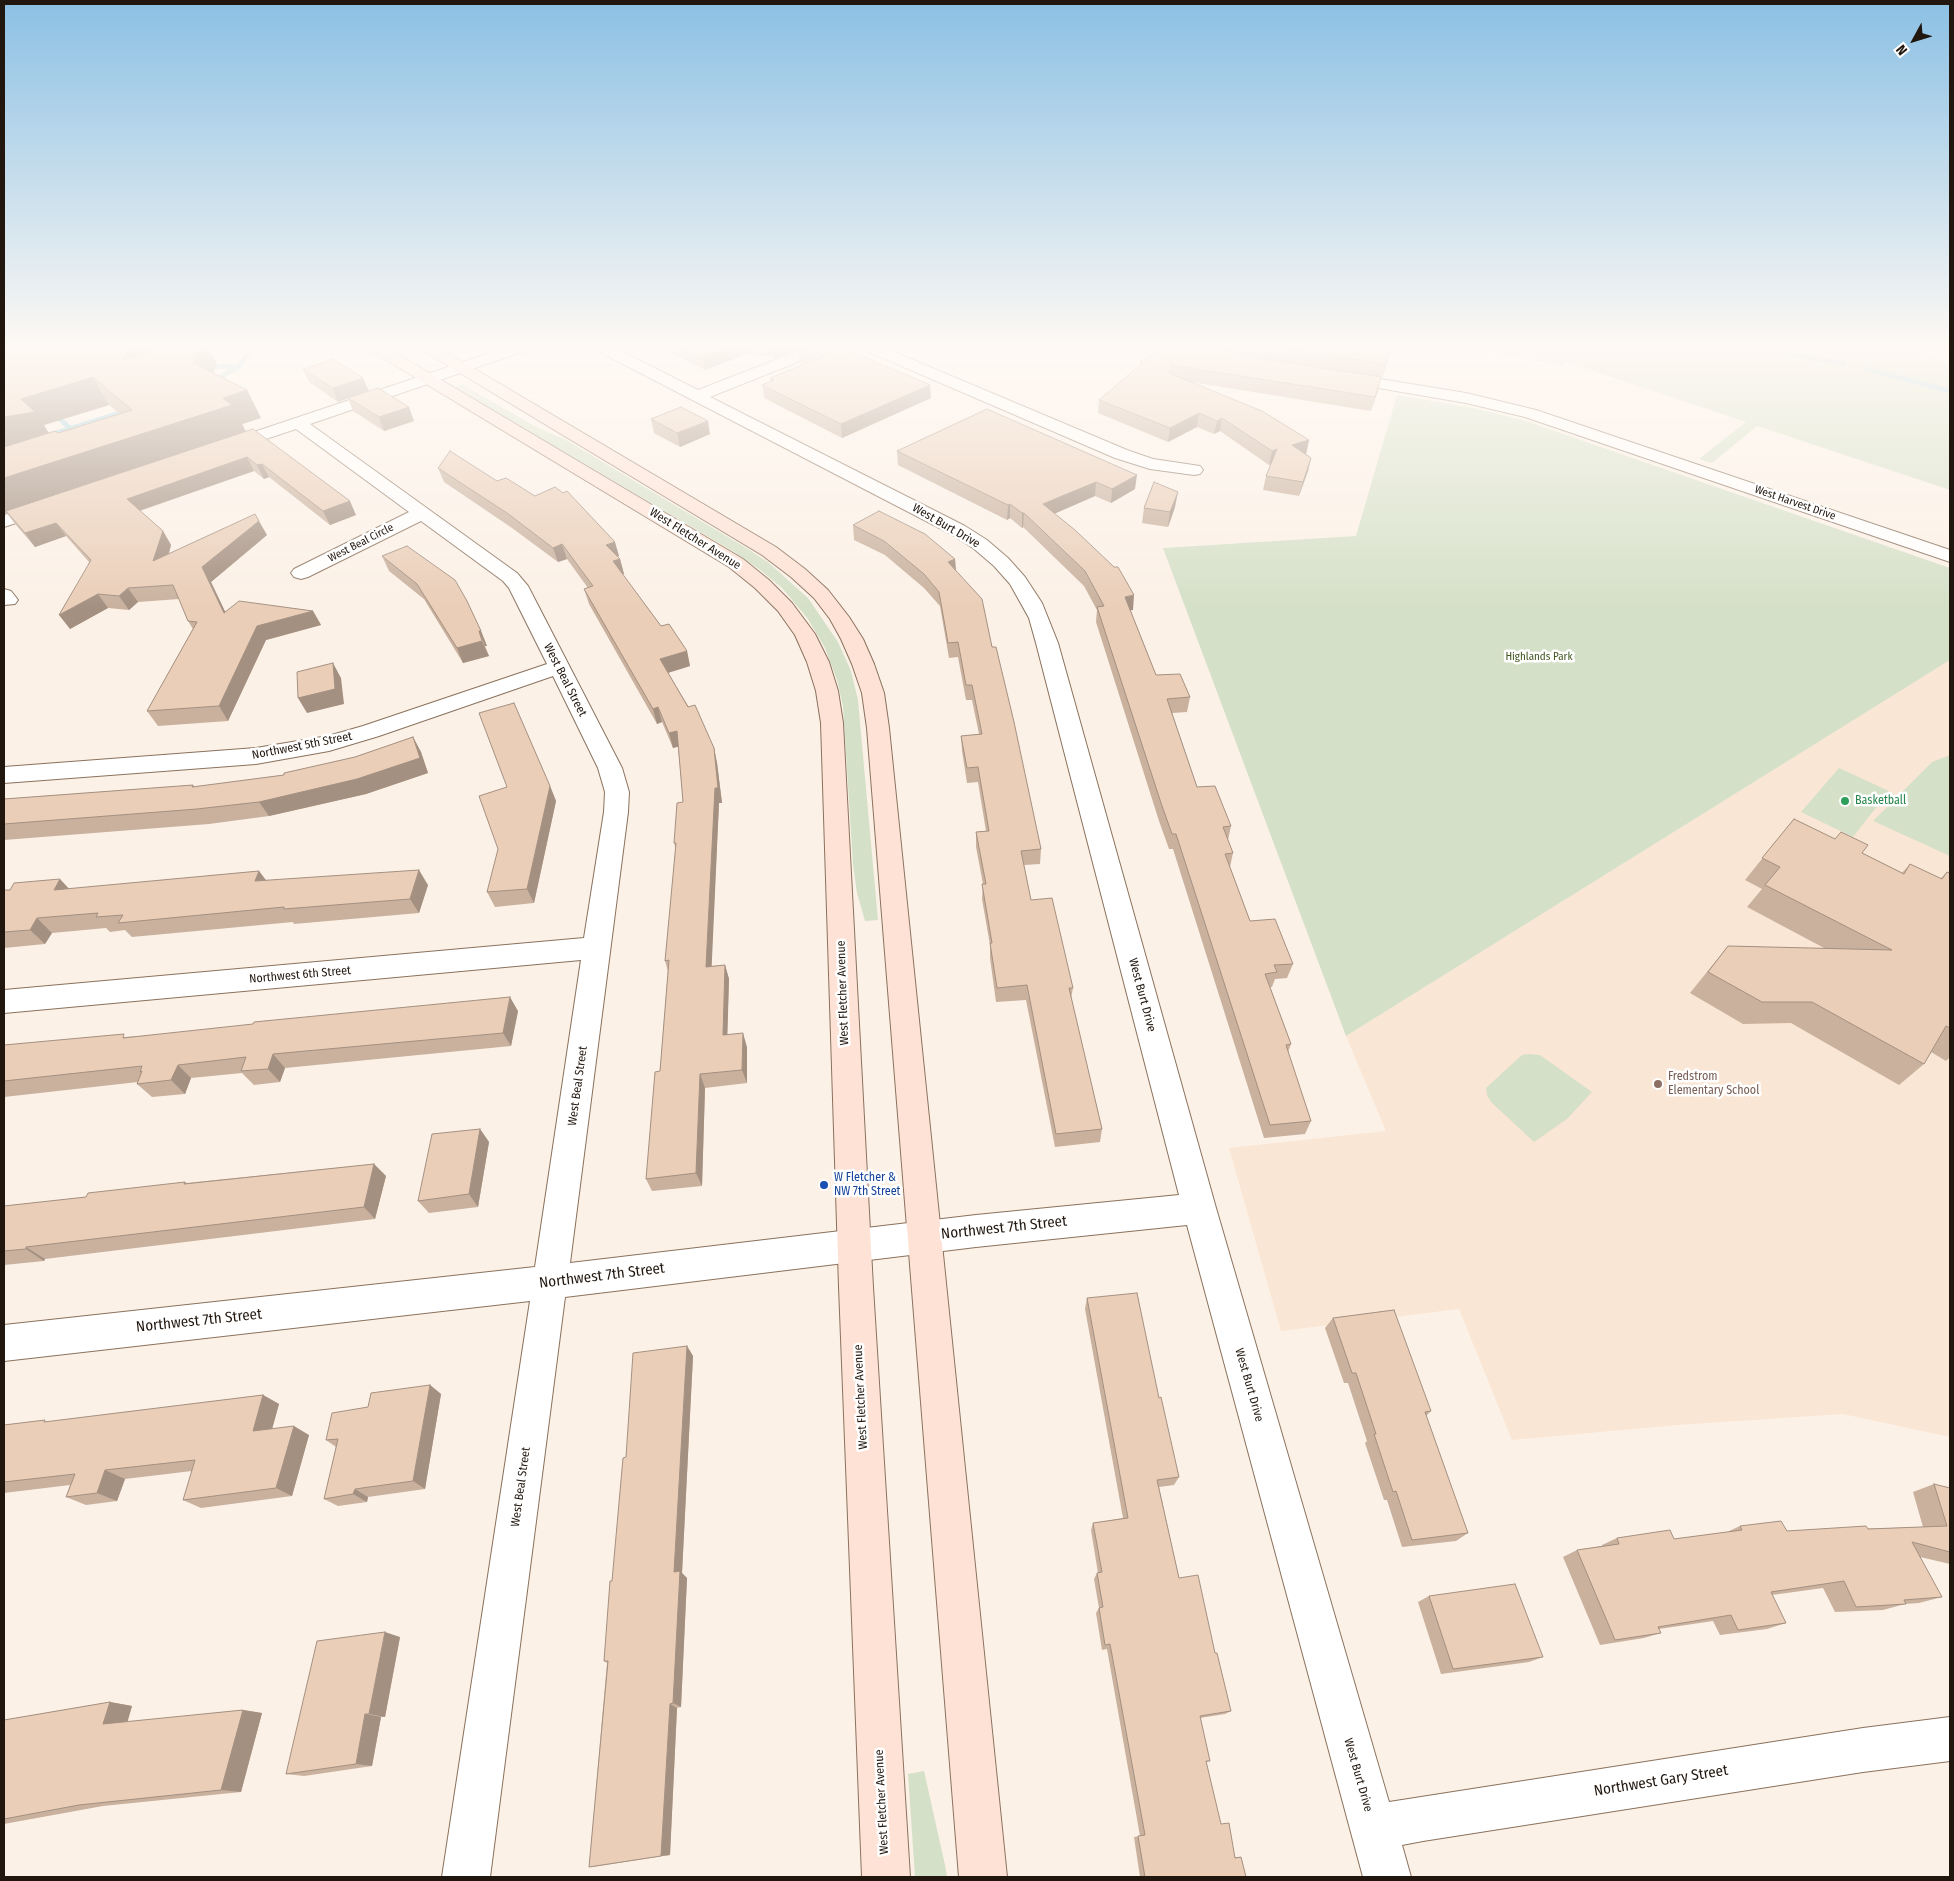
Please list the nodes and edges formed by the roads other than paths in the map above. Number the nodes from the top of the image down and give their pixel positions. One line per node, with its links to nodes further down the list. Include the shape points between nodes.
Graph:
1 (264, 434): 8 (street)
2 (314, 434): 11 (street, West Beal Street)
3 (520, 434): 21 (main road, West Fletcher Avenue, via 736,563 785,607 805,634 818,662 832,723)
4 (573, 434): 20 (main road, via 769,552 798,573 821,594 852,639 873,693 878,728)
5 (771, 434): 19 (street, West Burt Drive, via 980,544 1018,581 1032,603 1047,643)
6 (1073, 434): 9 (street, via 1150,464)
7 (1591, 434): 13 (street, West Harvest Drive)
8 (216, 450)
9 (1194, 470)
10 (59, 503): 12 (street)
11 (422, 513): 14 (street, West Beal Circle); 15 (street, West Beal Street, via 514,582)
12 (4, 522)
13 (1950, 556)
14 (301, 573)
15 (559, 667): 16 (street, Northwest 5th Street, via 371,732 329,743 256,756); 17 (street, West Beal Street, via 610,768 617,792)
16 (4, 775)
17 (597, 948): 18 (street, Northwest 6th Street); 22 (street, West Beal Street)
18 (4, 1001)
19 (1199, 1208): 20 (street, Northwest 7th Street); 25 (street, West Burt Drive)
20 (923, 1237): 21 (street, Northwest 7th Street); 28 (main road)
21 (854, 1245): 22 (street, Northwest 7th Street); 27 (main road, West Fletcher Avenue)
22 (550, 1282): 23 (street, Northwest 7th Street); 26 (street, West Beal Street)
23 (4, 1343)
24 (1950, 1739): 25 (street, Northwest Gary Street)
25 (1373, 1828): 29 (street, West Burt Drive)
26 (466, 1877)
27 (886, 1877)
28 (982, 1877)
29 (1386, 1877)

